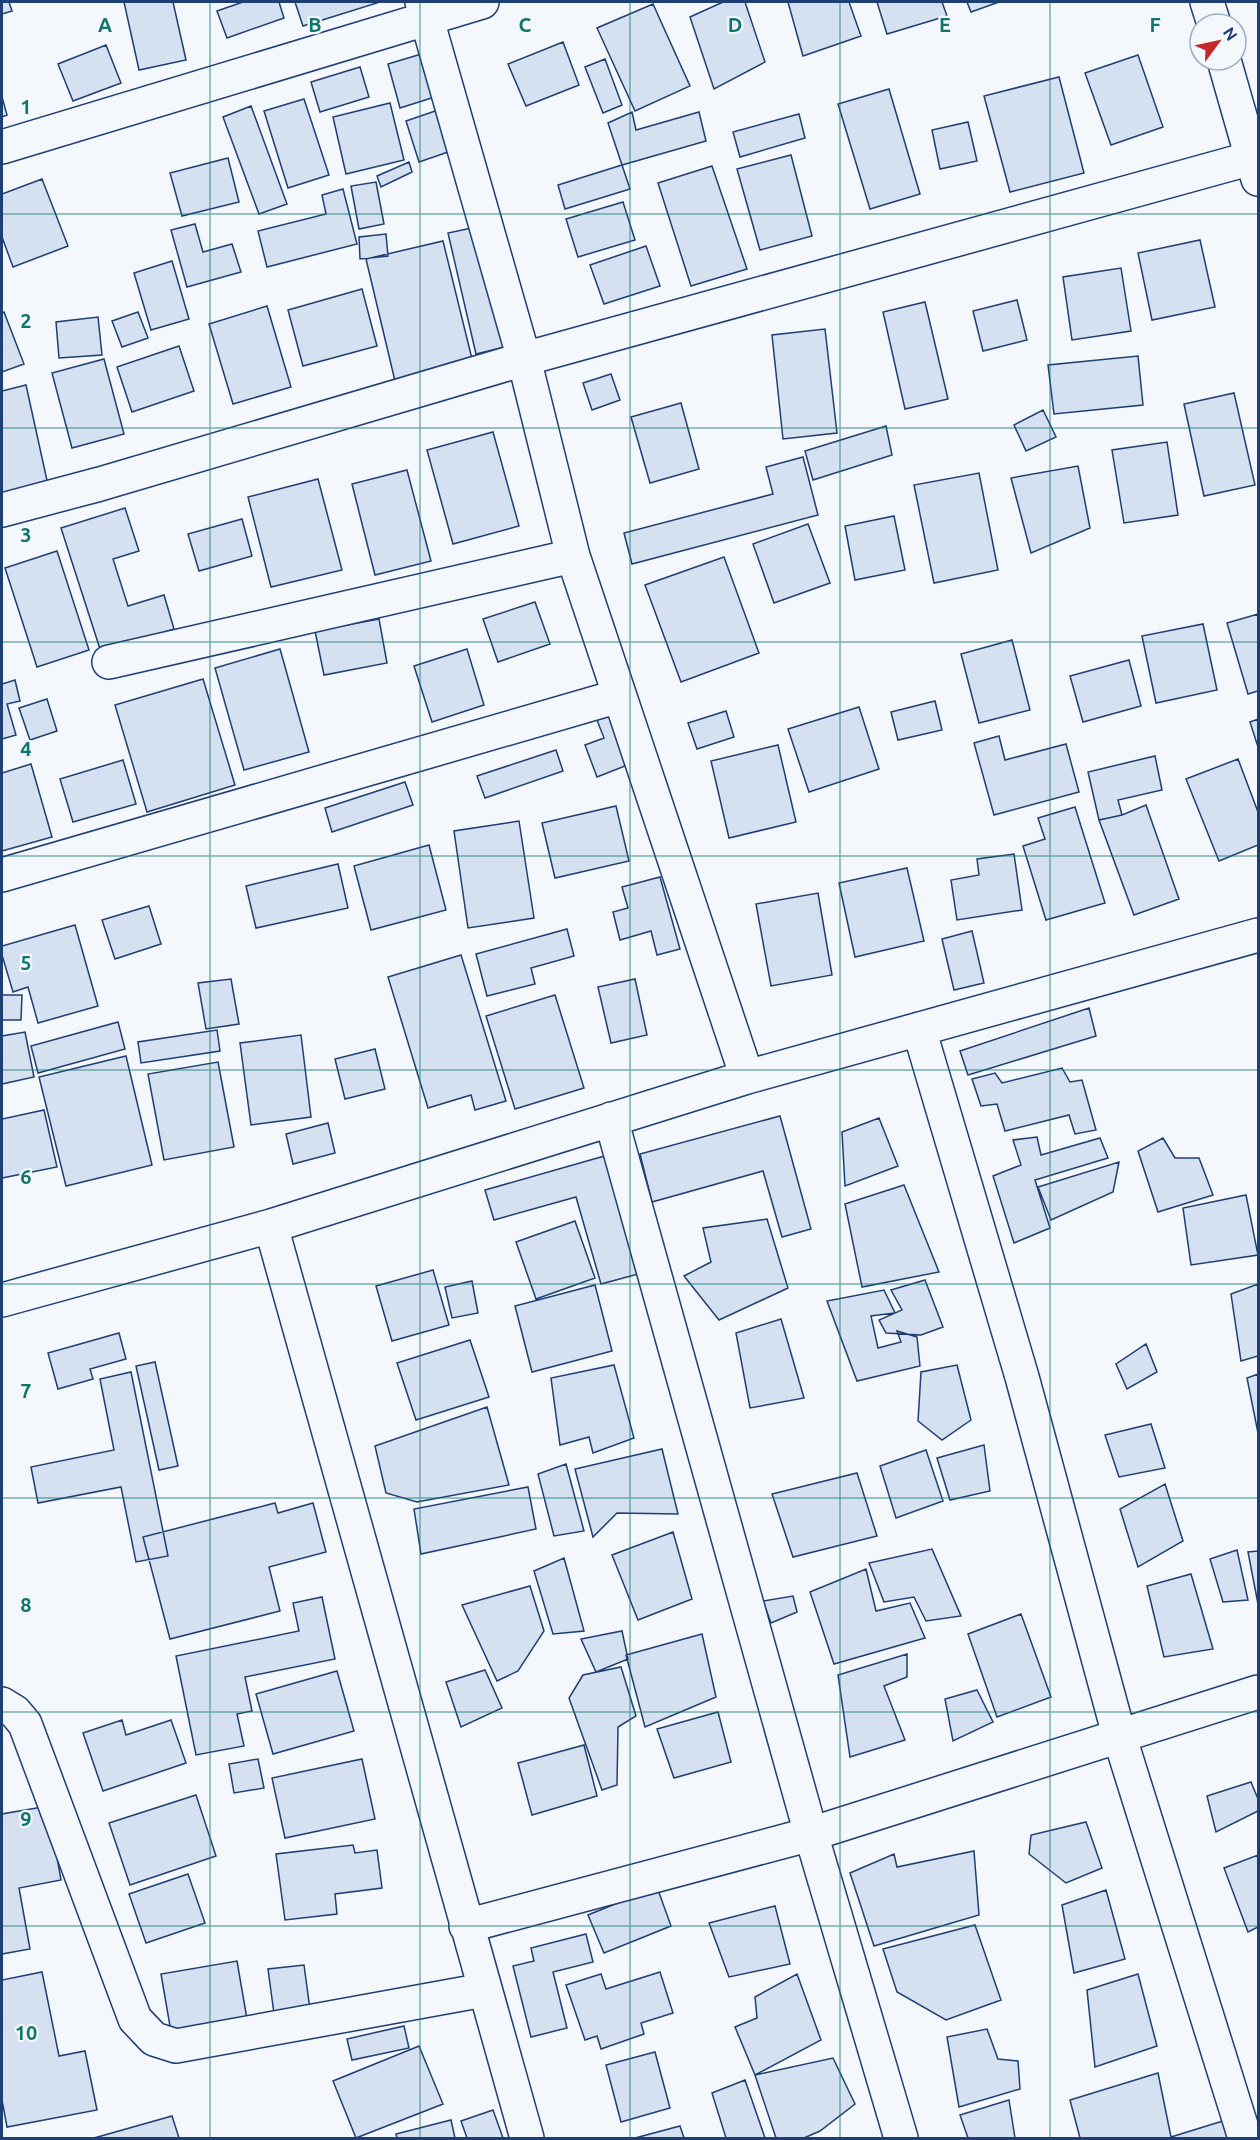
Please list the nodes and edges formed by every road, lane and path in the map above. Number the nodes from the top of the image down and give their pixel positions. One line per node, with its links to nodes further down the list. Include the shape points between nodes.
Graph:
1 (482, 2): 2 (street)
2 (424, 10): 4 (street); 6 (street)
3 (1227, 72): 5 (street)
4 (2, 147)
5 (1255, 168): 6 (street)
6 (524, 359): 7 (street); 8 (street)
7 (2, 510)
8 (573, 556): 9 (street); 10 (street)
9 (109, 662)
10 (619, 696): 11 (street); 14 (street)
11 (2, 875)
12 (1258, 935): 13 (street)
13 (919, 1029): 14 (street); 20 (street, via 1022,1377)
14 (747, 1077): 15 (street)
15 (611, 1119): 16 (street); 21 (street)
16 (271, 1226): 17 (street); 22 (street)
17 (2, 1300)
18 (1258, 1692): 20 (street)
19 (2, 1704): 23 (street, via 25,1724 135,2019 154,2039 176,2046)
20 (1119, 1735): 21 (street); 26 (street)
21 (812, 1833): 22 (street); 25 (street)
22 (466, 1926): 23 (street)
23 (484, 1989): 24 (street)
24 (527, 2139)
25 (901, 2139)
26 (1245, 2139)

